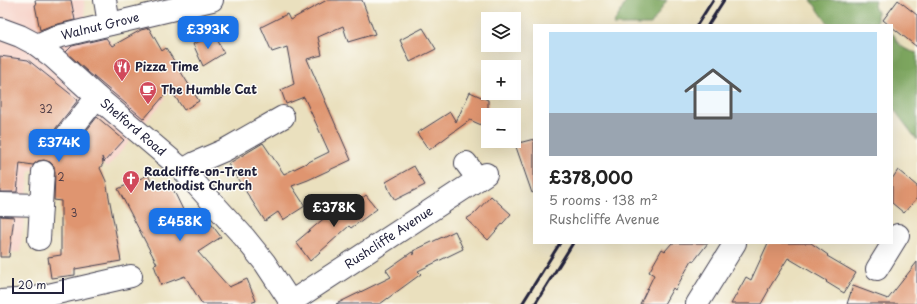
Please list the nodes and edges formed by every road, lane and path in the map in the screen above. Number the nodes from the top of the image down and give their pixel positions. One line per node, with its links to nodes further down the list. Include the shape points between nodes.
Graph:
1 (105, 0): 3 (street)
2 (212, 0): 3 (street, Walnut Grove)
3 (110, 24): 5 (street, Walnut Grove, via 53,38)
4 (0, 27): 5 (street, Shelford Road)
5 (36, 45): 6 (street, Shelford Road)
6 (97, 97): 8 (street); 9 (street, Shelford Road)
7 (283, 117): 9 (street)
8 (66, 136)
9 (183, 170): 18 (street, Shelford Road, via 244,237)
10 (42, 172): 13 (street)
11 (477, 172): 18 (street, Rushcliffe Avenue)
12 (0, 204): 13 (street)
13 (41, 205): 14 (street)
14 (39, 239)
15 (734, 244): 19 (street)
16 (131, 276): 17 (street, via 31,299)
17 (0, 301)
18 (292, 303)
19 (697, 304)

